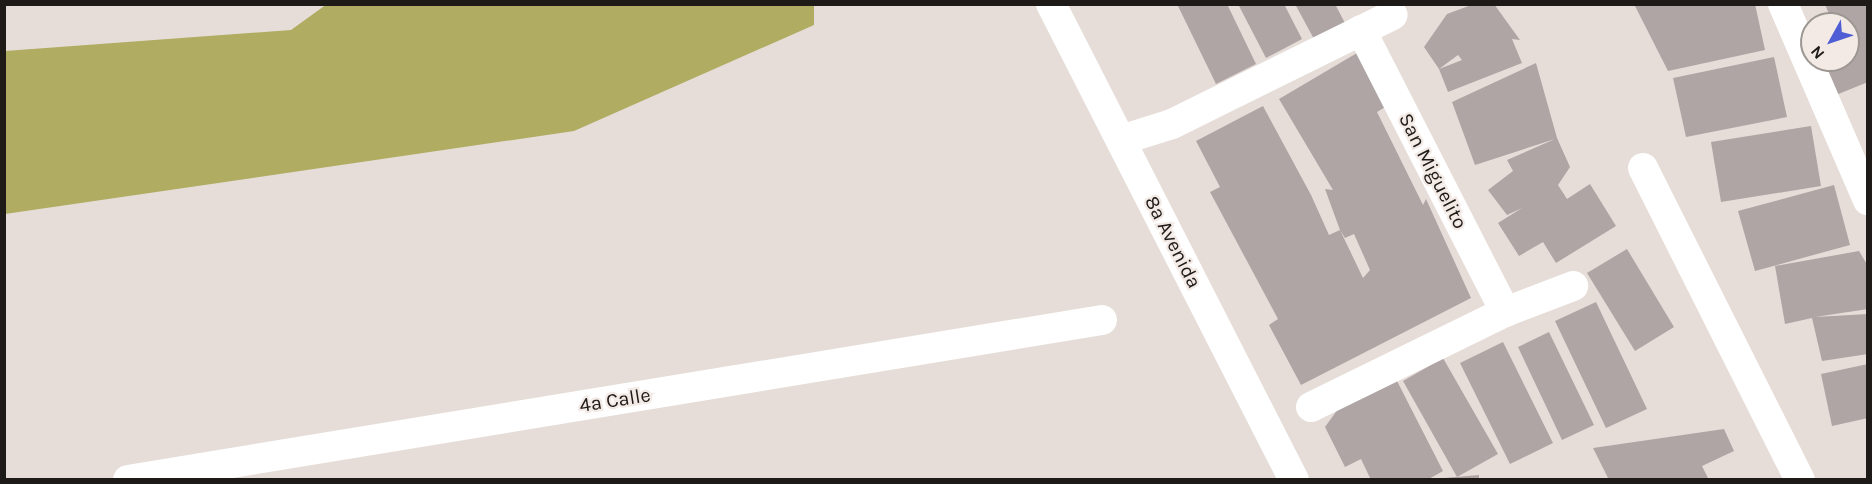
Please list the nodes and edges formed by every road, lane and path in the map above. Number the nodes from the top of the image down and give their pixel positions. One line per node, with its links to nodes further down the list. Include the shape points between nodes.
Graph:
1 (1051, 4): 5 (street, 8a Avenida)
2 (1783, 4): 7 (street)
3 (1393, 15): 4 (street)
4 (1361, 30): 5 (street, via 1172,124); 9 (street, San Miguelito)
5 (1121, 140): 13 (street, 8a Avenida)
6 (1643, 168): 14 (street)
7 (1868, 200)
8 (1573, 286): 9 (street)
9 (1505, 312): 11 (street)
10 (1102, 320): 12 (street, 4a Calle)
11 (1311, 407)
12 (128, 480)
13 (1294, 480)
14 (1800, 480)

